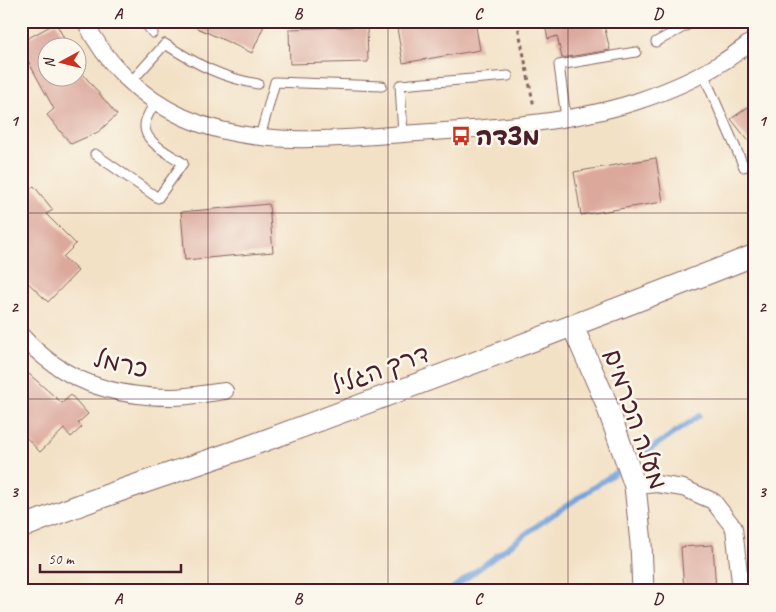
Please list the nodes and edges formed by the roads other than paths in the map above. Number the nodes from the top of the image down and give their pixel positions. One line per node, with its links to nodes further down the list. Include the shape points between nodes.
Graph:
1 (85, 21): 10 (street, via 108,59)
2 (143, 21): 4 (lane)
3 (695, 21): 6 (lane)
4 (153, 33)
5 (755, 39): 8 (street)
6 (656, 42)
7 (636, 52): 14 (lane, via 559,65)
8 (703, 73): 14 (street, via 679,86 634,102); 18 (lane)
9 (508, 76): 15 (lane, via 400,85)
10 (130, 82): 11 (lane, via 166,44 210,71); 13 (street)
11 (258, 84)
12 (382, 86): 16 (lane, via 276,82)
13 (155, 102): 16 (street, via 183,117 215,128); 17 (lane, via 146,121 145,132 150,140 183,163 158,198)
14 (566, 118): 15 (street)
15 (403, 134): 16 (street, via 313,139)
16 (260, 137)
17 (94, 154)
18 (744, 167)
19 (755, 255): 20 (street, דרך הגליל)
20 (573, 327): 23 (street, מעלה הכרמים, via 605,400); 24 (street, דרך הגליל, via 256,444 84,502)
21 (21, 335): 22 (street, כרמל, via 59,369 91,385 129,395 173,397)
22 (225, 391)
23 (634, 486): 25 (street, מעלה הכרמים); 26 (street, via 657,484 683,488 714,501 734,528)
24 (21, 528)
25 (643, 591)
26 (740, 591)

